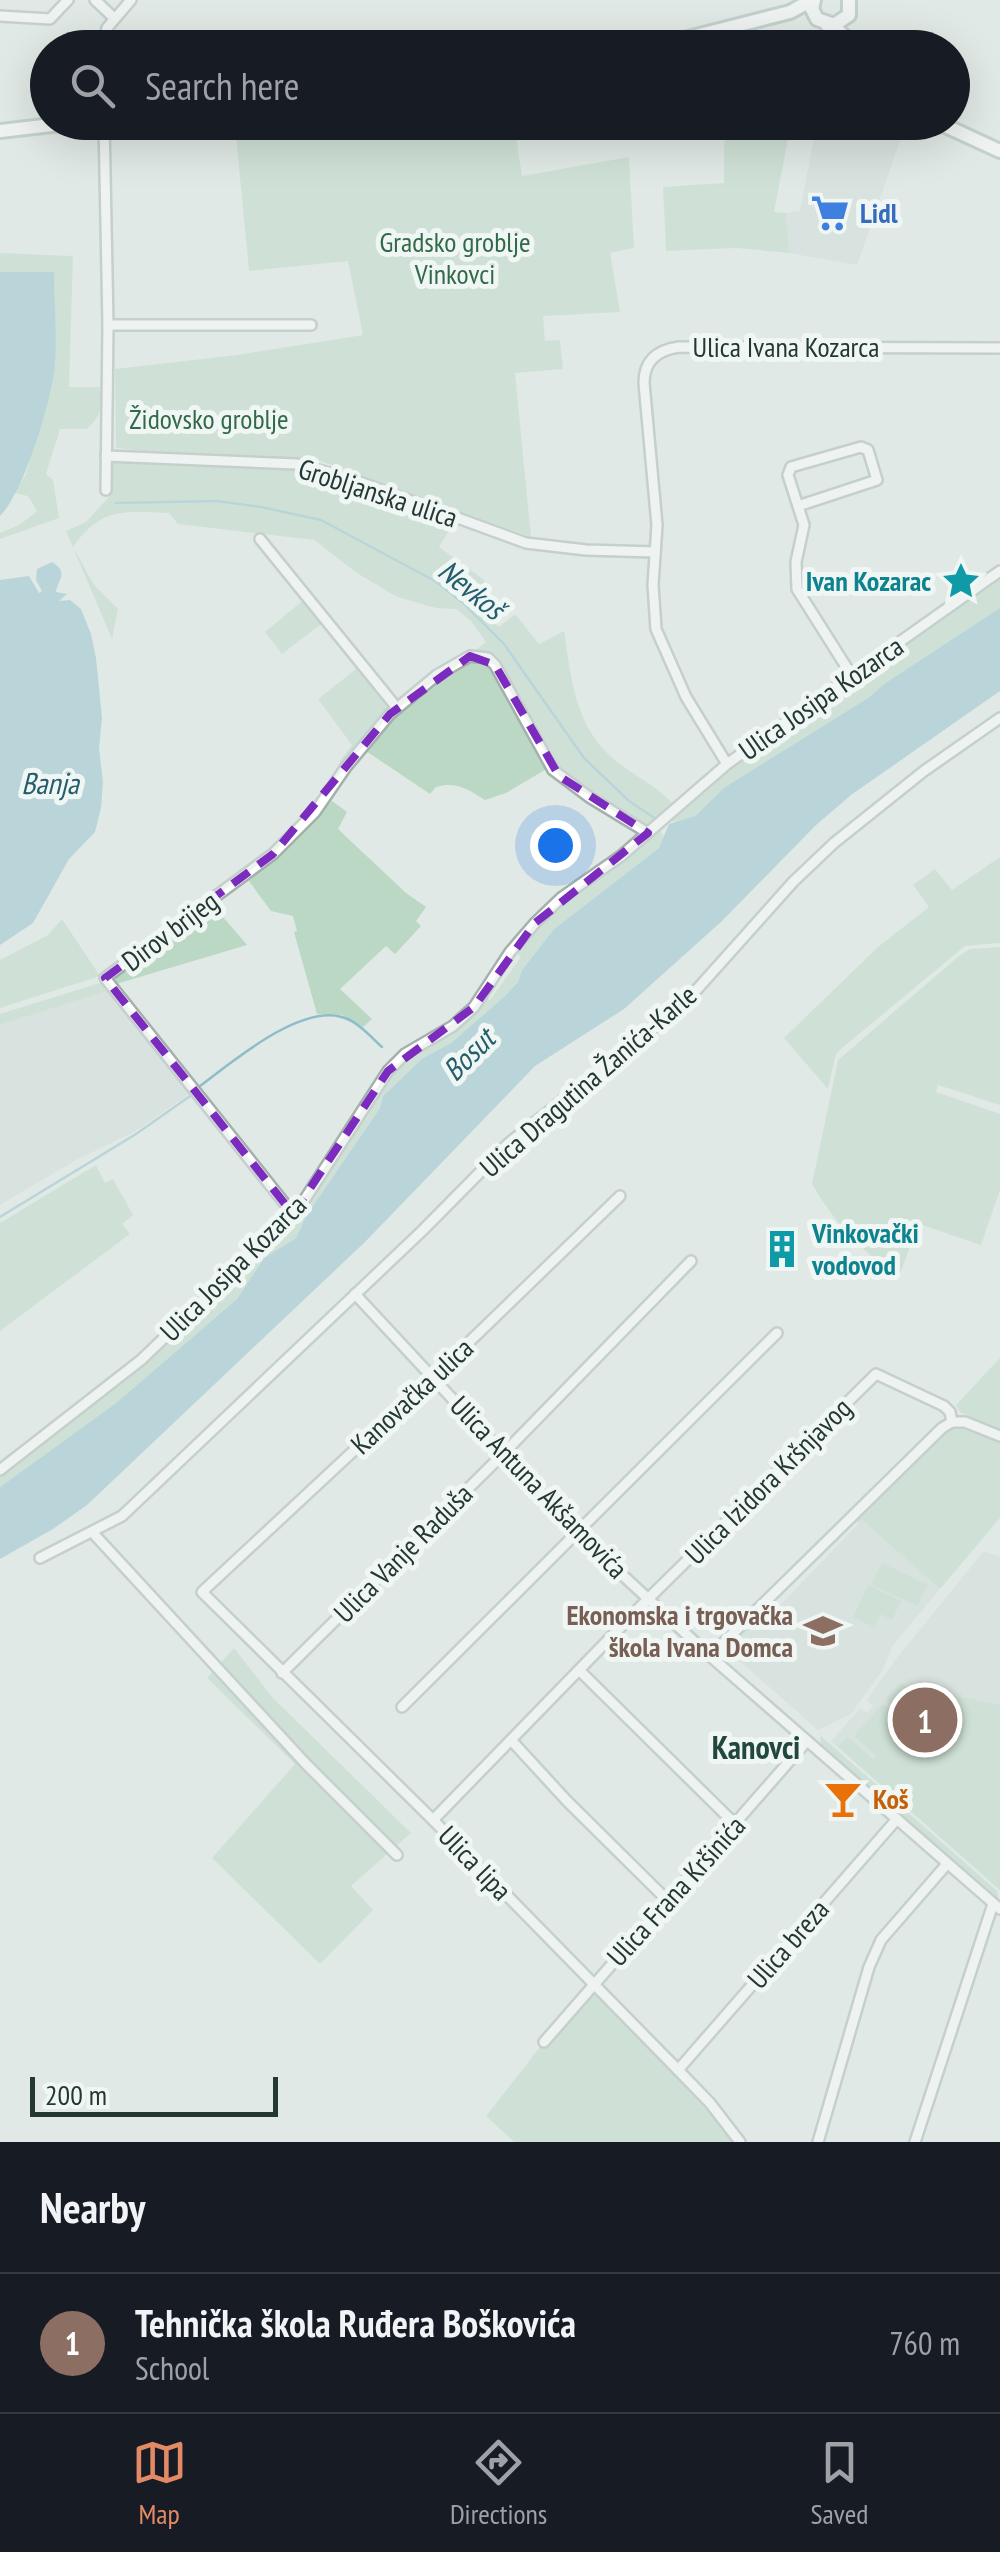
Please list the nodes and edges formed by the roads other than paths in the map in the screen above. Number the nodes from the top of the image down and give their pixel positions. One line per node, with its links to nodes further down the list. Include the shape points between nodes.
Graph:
1 (68, 0): 7 (street, via 50,19)
2 (95, 0): 8 (street)
3 (131, 0): 8 (street)
4 (813, 5): 5 (main road); 9 (main road)
5 (794, 7): 11 (main road)
6 (849, 7): 9 (main road, via 840,24)
7 (0, 16)
8 (114, 18): 10 (street)
9 (827, 25): 12 (main road)
10 (107, 30)
11 (713, 30)
12 (834, 30)
13 (30, 128): 14 (main road)
14 (0, 131)
15 (970, 137): 17 (main road)
16 (104, 140): 18 (street)
17 (1000, 151)
18 (108, 324): 19 (street); 21 (street)
19 (311, 326)
20 (1000, 348): 25 (street, Ulica Ivana Kozarca, via 679,347 655,355 644,376)
21 (106, 456): 22 (street); 25 (street, Grobljanska ulica, via 307,466 526,543)
22 (106, 490)
23 (798, 506): 23 (street, via 788,475 792,467 868,450 877,480); 27 (street, via 804,525 797,589)
24 (260, 540): 28 (street)
25 (655, 552): 30 (street, Ulica Ivana Kozarca, via 656,629 686,697)
26 (1000, 570): 27 (street, Ulica Josipa Kozarca)
27 (852, 676): 30 (street, Ulica Josipa Kozarca)
28 (397, 708): 31 (street, Dirov brijeg, via 460,659 480,656 495,665 558,776); 33 (street, Dirov brijeg, via 307,822 105,978)
29 (1000, 718): 35 (street, Ulica Dragutina Žanića-Karle, via 834,843 683,1005 509,1142)
30 (727, 764): 31 (street, Ulica Josipa Kozarca)
31 (651, 830): 33 (street, Ulica Josipa Kozarca, via 535,923 474,1007 388,1071)
32 (620, 1196): 37 (street, Kanovačka ulica)
33 (292, 1214): 41 (street, Ulica Josipa Kozarca, via 142,1360)
34 (691, 1261): 40 (street, Ulica Vanje Raduša)
35 (355, 1294): 37 (street, Ulica Antuna Akšamovića); 42 (street, Ulica Dragutina Žanića-Karle, via 122,1516)
36 (777, 1333): 43 (street)
37 (434, 1376): 40 (street, Ulica Antuna Akšamovića); 45 (street, Kanovačka ulica)
38 (951, 1417): 39 (street); 46 (street, Ulica Izidora Kršnjavog, via 944,1406 876,1374); 47 (street)
39 (1000, 1436)
40 (502, 1455): 43 (street, Ulica Antuna Akšamovića); 49 (street, Ulica Vanje Raduša)
41 (0, 1470)
42 (92, 1533): 44 (street, Ulica Dragutina Žanića-Karle); 56 (street)
43 (577, 1533): 46 (street, Ulica Antuna Akšamovića); 50 (street)
44 (40, 1558)
45 (202, 1592): 49 (street, Ulica lipa)
46 (648, 1599): 47 (street, Ulica Antuna Akšamovića); 48 (street, Ulica Izidora Kršnjavog)
47 (710, 1656): 52 (street, Ulica Antuna Akšamovića)
48 (580, 1671): 51 (street, Ulica Izidora Kršnjavog); 55 (street)
49 (282, 1673): 54 (street, Ulica lipa)
50 (402, 1707)
51 (510, 1740): 54 (street, Ulica Izidora Kršnjavog); 58 (street)
52 (807, 1741): 53 (street, Ulica Antuna Akšamovića); 55 (street, Ulica Frana Kršinića)
53 (897, 1819): 57 (street, Ulica Antuna Akšamovića); 62 (street, Ulica breza)
54 (433, 1820): 60 (street, Ulica lipa)
55 (736, 1824): 58 (street, Ulica Frana Kršinića)
56 (398, 1854)
57 (947, 1864): 59 (street, Ulica Antuna Akšamovića); 64 (street, via 881,1940)
58 (667, 1900): 60 (street, Ulica Frana Kršinića)
59 (996, 1906): 65 (street)
60 (594, 1984): 61 (street, Ulica Frana Kršinića); 62 (street, Ulica lipa)
61 (544, 2042)
62 (678, 2070): 63 (street, Ulica lipa)
63 (740, 2142)
64 (818, 2142)
65 (915, 2142)

